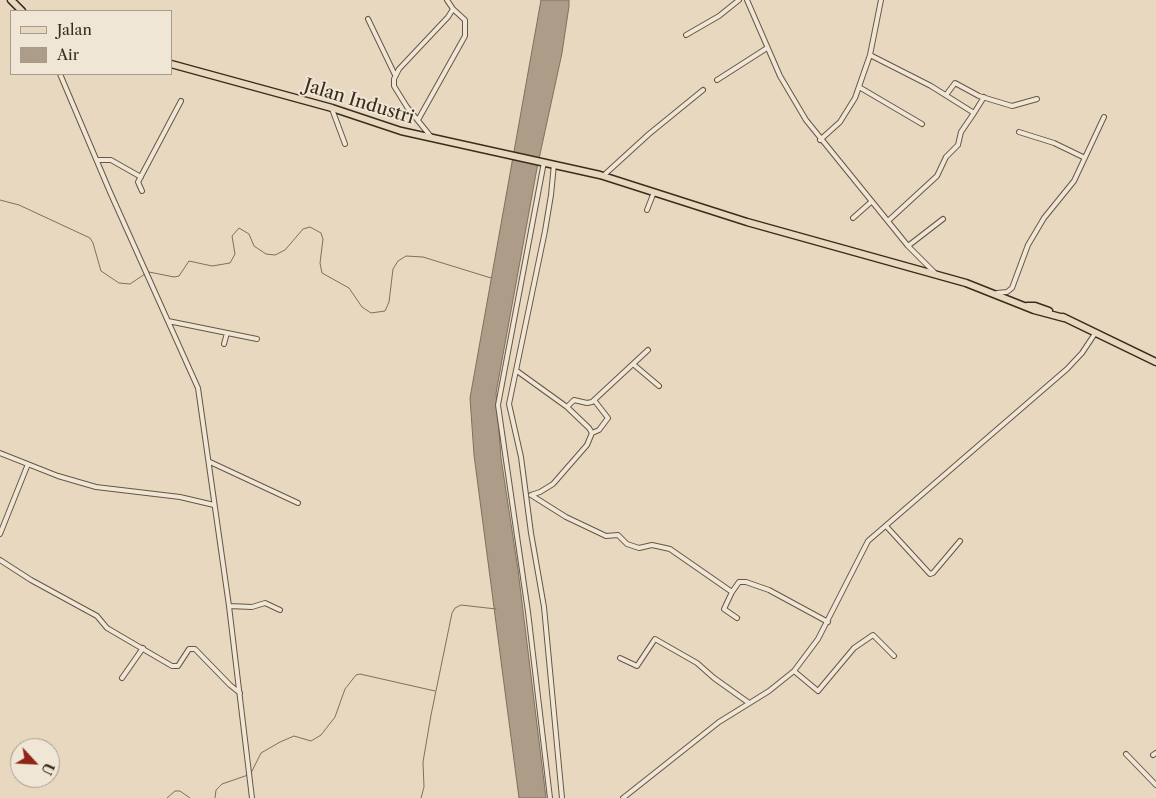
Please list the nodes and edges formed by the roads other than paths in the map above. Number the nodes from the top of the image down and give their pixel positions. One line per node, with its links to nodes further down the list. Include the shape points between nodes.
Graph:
1 (11, 0): 7 (main road)
2 (447, 0): 6 (street)
3 (739, 0): 9 (street)
4 (747, 0): 10 (street)
5 (881, 0): 11 (street)
6 (453, 8): 14 (street); 25 (street, via 465,20 465,36)
7 (21, 10)
8 (368, 19): 14 (street)
9 (686, 35)
10 (768, 48): 15 (street); 29 (street, via 791,97)
11 (870, 55): 16 (street); 18 (street)
12 (172, 64): 22 (main road, Jalan Industri)
13 (60, 75): 32 (street)
14 (395, 75): 25 (street, via 396,90)
15 (717, 80)
16 (859, 87): 26 (street); 29 (street, via 845,116)
17 (703, 90): 35 (street)
18 (946, 95): 19 (street, via 955,83); 23 (street)
19 (984, 97): 20 (street, via 1014,106); 23 (street)
20 (1037, 99)
21 (181, 102): 36 (street)
22 (332, 108): 28 (main road, Jalan Industri); 30 (street)
23 (974, 113): 43 (street, via 937,176)
24 (1104, 117): 31 (street)
25 (418, 120): 28 (street)
26 (922, 124)
27 (1019, 132): 31 (street)
28 (433, 139): 33 (main road, Jalan Industri)
29 (820, 140): 39 (street)
30 (346, 144)
31 (1083, 157): 46 (street, via 1069,188 1030,240 1012,288 1007,292)
32 (98, 160): 36 (street, via 111,160); 47 (street)
33 (542, 162): 34 (main road, Jalan Industri); 85 (street, via 498,405 530,621)
34 (554, 164): 35 (main road, Jalan Industri); 55 (street, via 552,195)
35 (603, 176): 38 (main road, Jalan Industri)
36 (141, 177): 37 (street, via 138,184)
37 (142, 190)
38 (654, 192): 40 (street); 45 (main road, Jalan Industri)
39 (871, 202): 41 (street); 43 (street)
40 (647, 210)
41 (853, 218)
42 (944, 219): 44 (street)
43 (888, 221): 44 (street)
44 (908, 246): 45 (street)
45 (936, 275): 46 (main road, Jalan Industri)
46 (990, 294): 48 (main road, Jalan Industri)
47 (168, 321): 49 (street); 61 (street, via 195,380)
48 (1096, 332): 53 (main road, Jalan Industri); 66 (street, via 1067,369)
49 (226, 333): 50 (street); 51 (street)
50 (257, 339)
51 (224, 344)
52 (648, 350): 54 (street)
53 (1156, 362)
54 (633, 364): 56 (street); 57 (street)
55 (517, 371): 58 (street); 63 (street, via 509,404)
56 (659, 386)
57 (594, 400): 58 (street, via 587,403 574,400); 59 (street, via 608,418 599,430)
58 (566, 406): 59 (street)
59 (592, 433): 63 (street, via 587,445 553,484)
60 (0, 454): 62 (street)
61 (210, 462): 64 (street); 65 (street)
62 (28, 464): 65 (street, via 96,487 180,497); 67 (street)
63 (529, 494): 70 (street, via 606,536 618,535 627,544 639,548 652,545 670,549); 86 (street, via 544,607)
64 (298, 503)
65 (214, 505): 71 (street)
66 (886, 526): 68 (street, via 930,574); 74 (street, via 865,545)
67 (0, 534)
68 (960, 541)
69 (0, 560): 75 (street, via 97,616 107,628)
70 (732, 592): 73 (street, via 724,610); 74 (street, via 739,582 746,582 769,590)
71 (230, 606): 72 (street, via 265,603); 80 (street)
72 (280, 610)
73 (737, 618)
74 (828, 622): 78 (street, via 812,650)
75 (143, 648): 79 (street); 80 (street, via 176,667 189,649 195,649)
76 (894, 656): 78 (street, via 873,635 854,648 818,690)
77 (620, 658): 81 (street, via 637,666 654,639 697,663)
78 (794, 671): 81 (street)
79 (122, 678)
80 (240, 693): 84 (street)
81 (750, 703): 87 (street, via 719,722)
82 (1126, 754): 83 (street)
83 (1156, 785)
84 (252, 798)
85 (550, 798)
86 (562, 798)
87 (623, 798)

